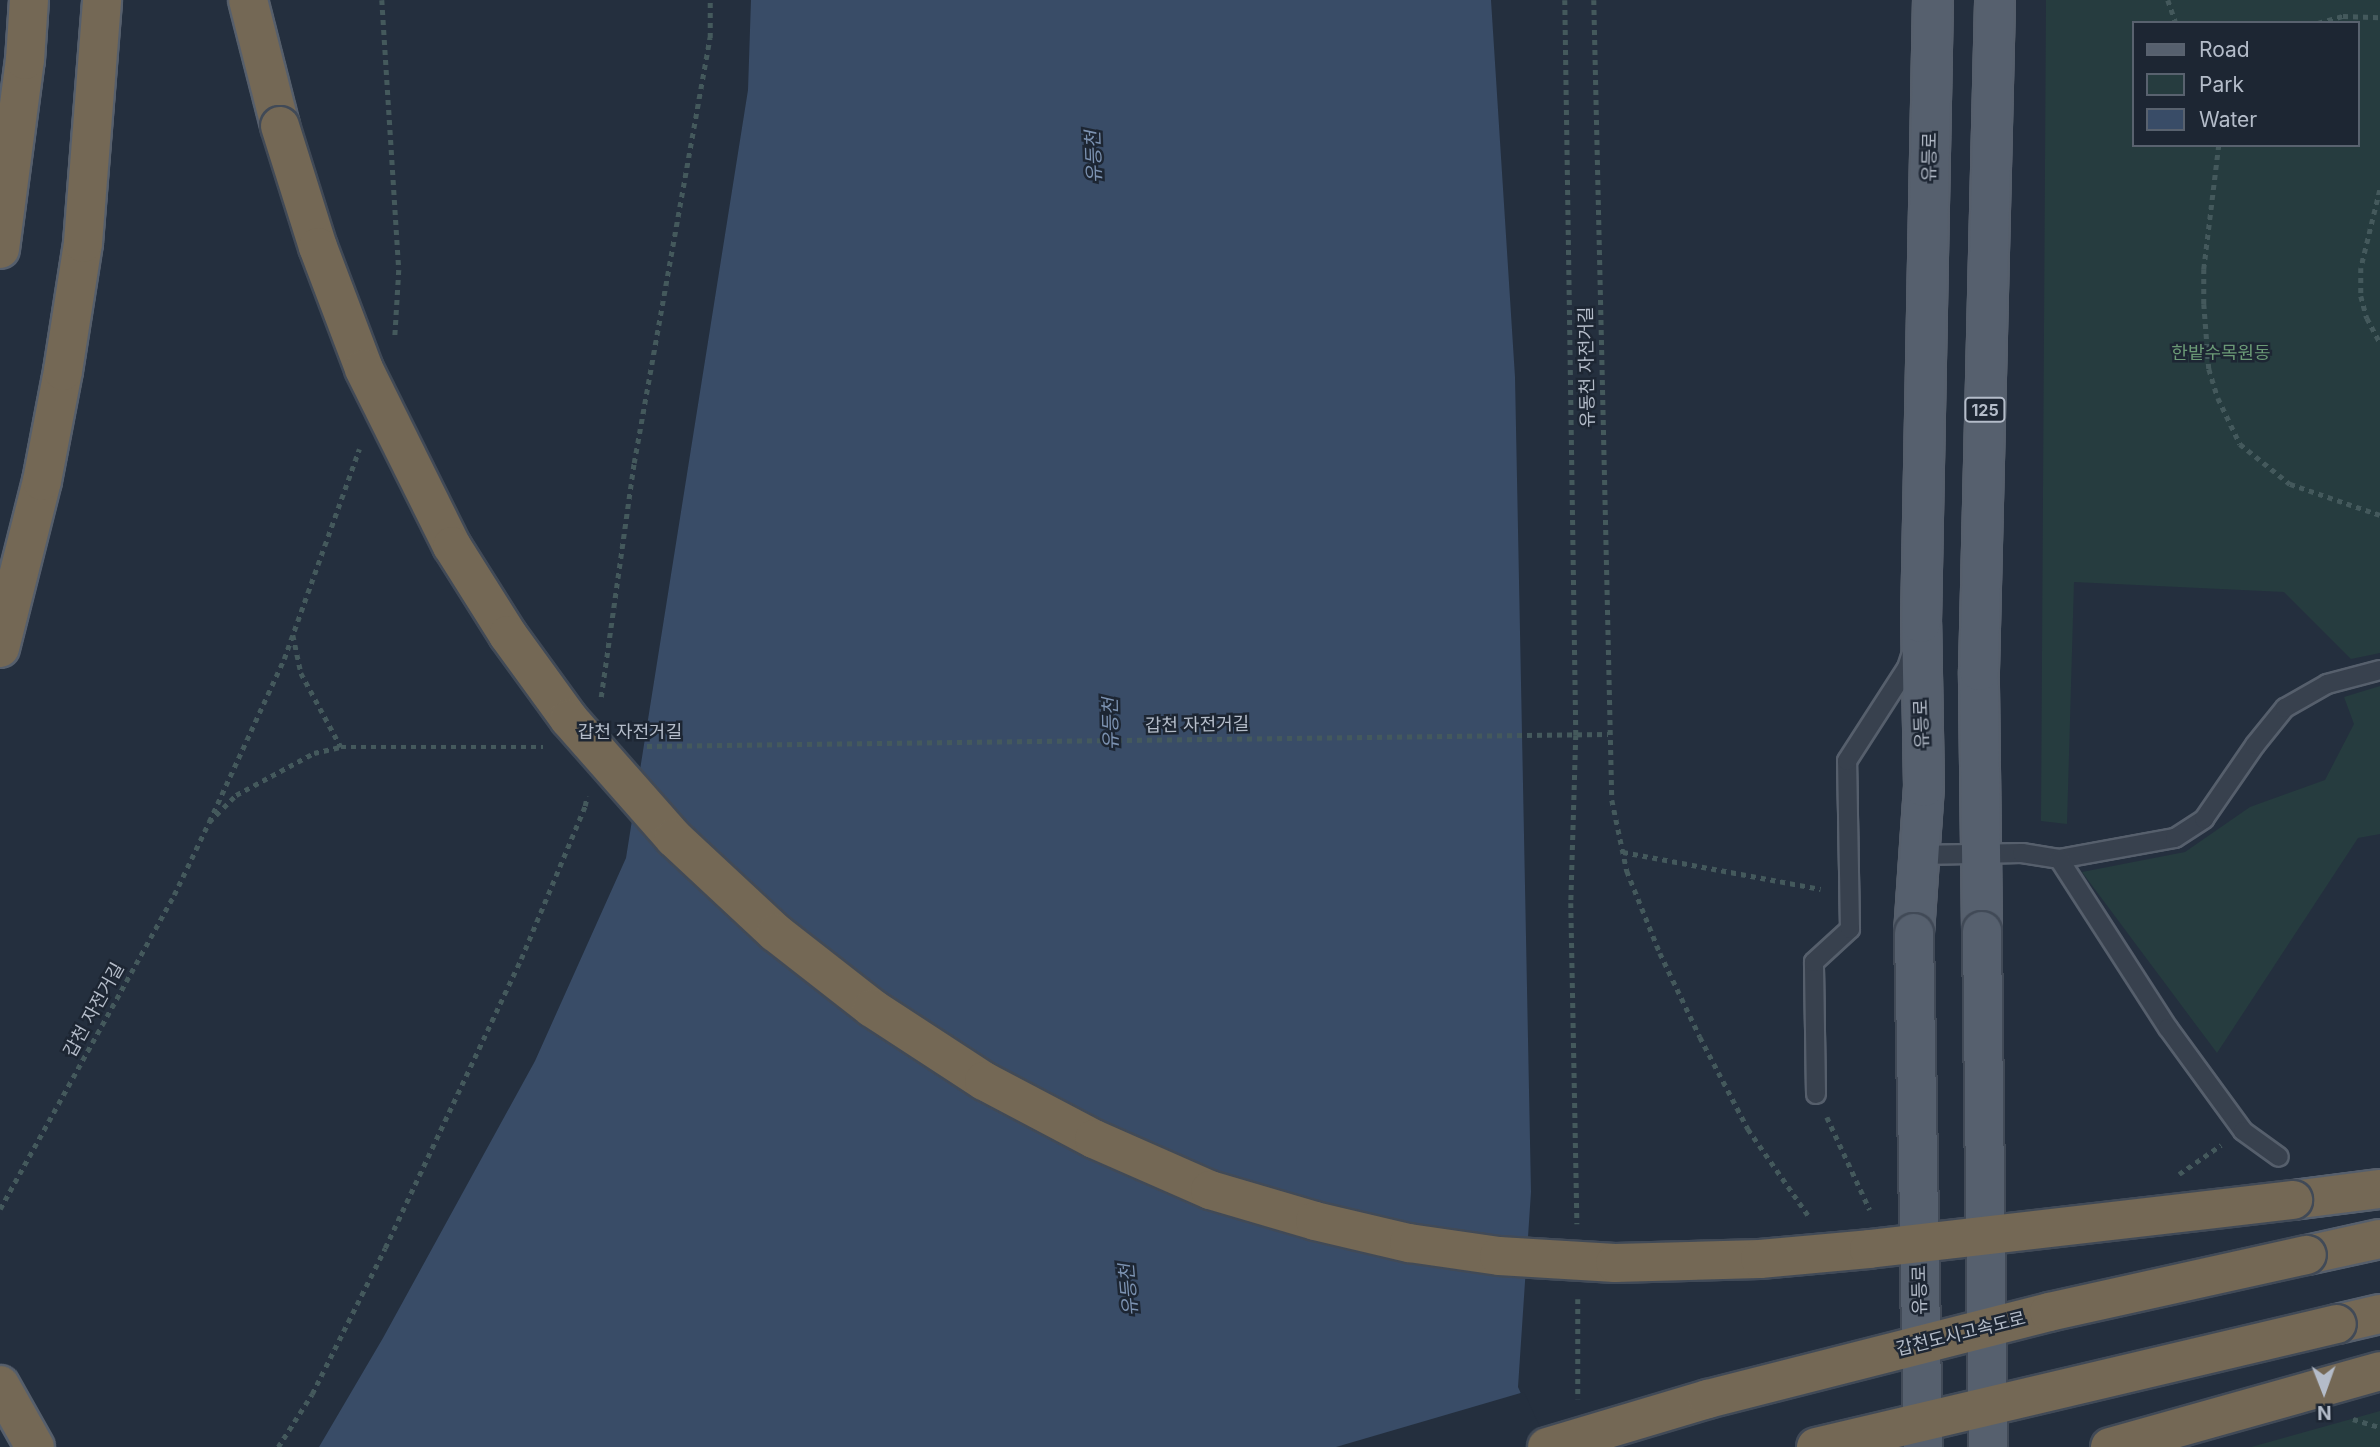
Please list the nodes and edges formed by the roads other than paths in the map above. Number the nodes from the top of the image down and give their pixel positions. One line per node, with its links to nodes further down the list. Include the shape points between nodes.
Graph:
1 (29, 0): 6 (highway)
2 (103, 0): 8 (highway, via 83,243 69,333 43,481)
3 (248, 0): 15 (highway, bridge, via 280,126 318,247 364,369 452,546 508,635 569,719 674,838 776,933 872,1008 984,1081 1094,1139 1210,1189 1409,1243 1499,1256 1615,1263 1760,1259)
4 (1933, 0): 7 (main road, 유등로)
5 (1995, 0): 10 (main road, 125, via 1979,671)
6 (0, 249)
7 (1922, 623): 11 (main road, 유등로, via 1924,787); 13 (lane, via 1907,668 1847,761 1850,929 1814,962)
8 (0, 648)
9 (2380, 670): 12 (lane, via 2327,684 2285,708 2204,819 2175,838)
10 (1981, 837): 11 (lane); 12 (lane, via 2022,853); 24 (main road, bridge)
11 (1918, 855): 23 (main road, 유등로, bridge, via 1914,933)
12 (2059, 859): 14 (lane, via 2213,1091 2243,1131)
13 (1816, 1094)
14 (2279, 1157)
15 (2380, 1189)
16 (2380, 1239): 21 (highway, 갑천도시고속도로, bridge, via 2049,1312 1709,1399)
17 (2380, 1314): 22 (highway, bridge)
18 (2380, 1371): 25 (highway, bridge)
19 (0, 1385): 20 (highway)
20 (35, 1447)
21 (1547, 1447)
22 (1816, 1447)
23 (1923, 1447)
24 (1988, 1447)
25 (2110, 1447)

